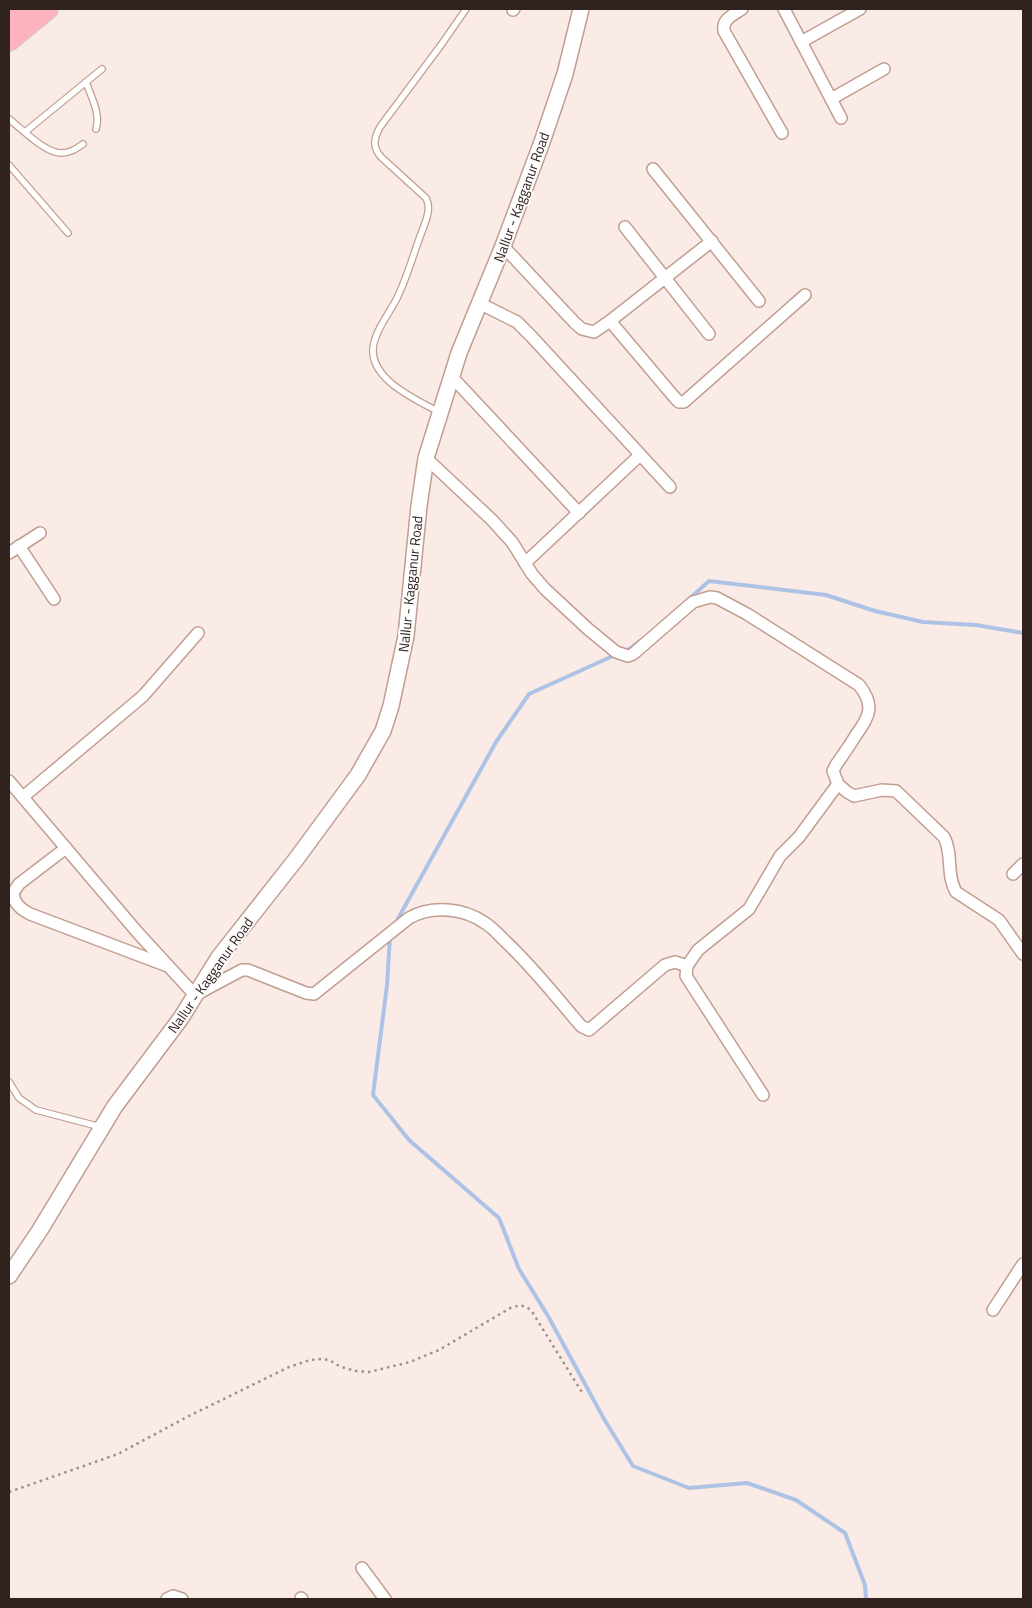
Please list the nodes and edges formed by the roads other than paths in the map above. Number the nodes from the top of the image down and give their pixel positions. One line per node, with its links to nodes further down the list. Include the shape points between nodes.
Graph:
1 (19, 9): 8 (highway)
2 (48, 9): 9 (highway)
3 (466, 9): 34 (lane, via 380,127 374,140 381,157 429,203 427,218 398,297 375,339 374,360 377,368 394,384)
4 (581, 9): 26 (main road, Nallur - Kagganur Road, via 565,74)
5 (742, 9): 19 (street, via 726,20 724,31)
6 (784, 9): 10 (street)
7 (860, 9): 10 (street)
8 (9, 18)
9 (9, 41)
10 (801, 42): 14 (street)
11 (102, 69): 13 (lane)
12 (884, 69): 14 (street)
13 (86, 82): 17 (lane, via 96,111); 18 (lane)
14 (832, 99): 15 (street)
15 (841, 118)
16 (9, 119): 18 (lane)
17 (96, 129)
18 (25, 132): 20 (lane, via 51,151 72,152)
19 (782, 133)
20 (83, 144)
21 (9, 165): 24 (lane)
22 (653, 169): 25 (street)
23 (625, 227): 27 (street)
24 (68, 233)
25 (712, 241): 27 (street); 29 (street)
26 (503, 246): 30 (main road, Nallur - Kagganur Road); 31 (street, via 582,330 594,332)
27 (666, 278): 31 (street); 32 (street)
28 (805, 295): 31 (street, via 684,402 675,398)
29 (758, 301)
30 (480, 303): 33 (main road, Nallur - Kagganur Road); 35 (street, via 517,322)
31 (610, 321)
32 (709, 334)
33 (452, 376): 34 (main road, Nallur - Kagganur Road); 38 (street)
34 (441, 412): 36 (main road, Nallur - Kagganur Road)
35 (640, 455): 37 (street); 38 (street)
36 (426, 458): 42 (street, via 492,520); 54 (main road, Nallur - Kagganur Road, via 418,506 406,636 383,731 358,775 220,957)
37 (670, 487)
38 (579, 513): 42 (street)
39 (40, 533): 40 (street)
40 (19, 546): 41 (street); 43 (street)
41 (9, 553)
42 (525, 563): 46 (street, via 545,589 623,656 633,654 692,602 710,597 746,614 859,685 870,709 867,720 833,771)
43 (54, 599)
44 (198, 633): 47 (street, via 143,696)
45 (9, 781): 47 (street)
46 (838, 784): 51 (street, via 854,796 882,790 896,792 944,837 948,845 952,886 956,892 999,920); 53 (street, via 799,837 780,856 749,909 702,945)
47 (23, 797): 48 (street)
48 (66, 848): 52 (street); 52 (street, via 13,892 14,900 21,909)
49 (1023, 864): 50 (street)
50 (1013, 874)
51 (1023, 954)
52 (169, 966): 54 (street)
53 (687, 966): 54 (street, via 675,962 665,965 589,1030 581,1026 527,962 486,923 460,912 433,910 409,918 314,994 242,970); 56 (street, via 686,976)
54 (195, 995): 57 (main road, Nallur - Kagganur Road, via 115,1106)
55 (9, 1082): 57 (lane, via 19,1098 36,1110)
56 (763, 1095)
57 (103, 1128): 59 (main road, Nallur - Kagganur Road)
58 (1023, 1264): 60 (street)
59 (9, 1276)
60 (993, 1310)
61 (362, 1568): 64 (street)
62 (167, 1599): 63 (street, via 173,1596)
63 (182, 1599)
64 (385, 1599)

